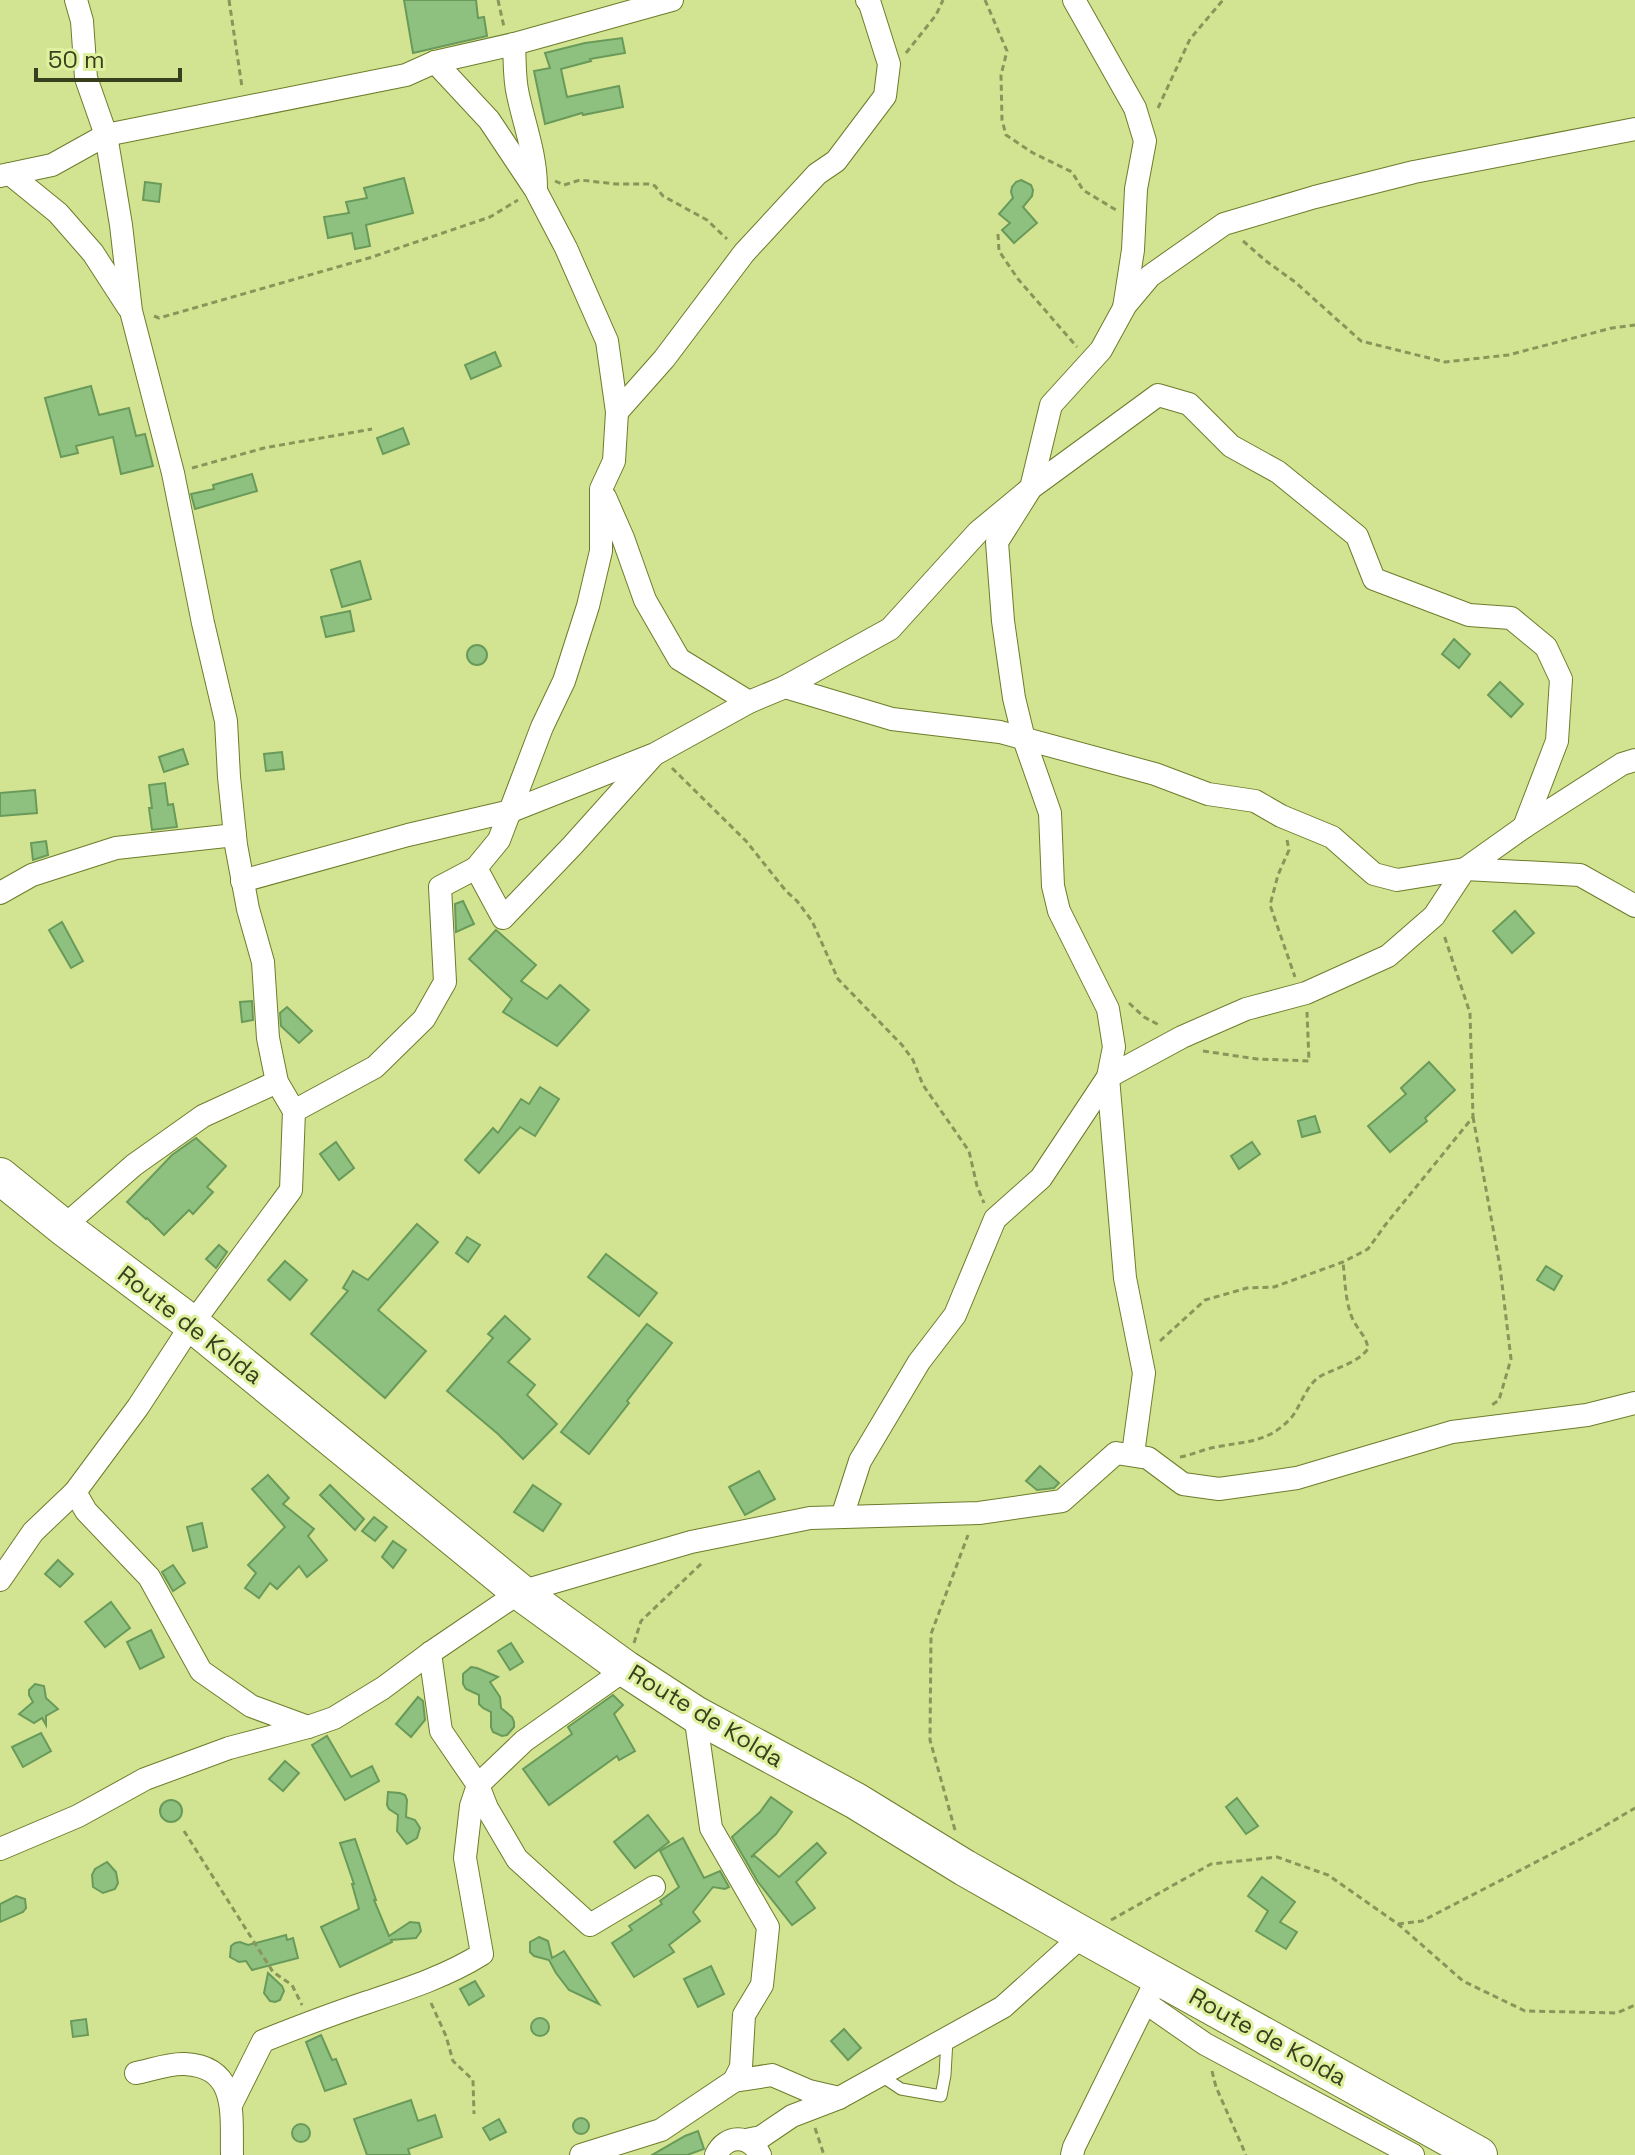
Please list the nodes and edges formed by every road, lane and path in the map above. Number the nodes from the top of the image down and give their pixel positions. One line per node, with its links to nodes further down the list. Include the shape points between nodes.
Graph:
1 (76, 0): 15 (street, via 86,78)
2 (229, 0): 13 (path)
3 (498, 0): 10 (path)
4 (672, 0): 10 (street)
5 (867, 0): 22 (street, via 889,64 885,96 836,161 817,174)
6 (943, 0): 11 (path)
7 (985, 0): 20 (path, via 1007,51 1001,75 1006,135 1072,172 1083,190 1119,211)
8 (1074, 0): 16 (street, via 1135,108)
9 (1223, 0): 16 (path, via 1190,39)
10 (514, 44): 12 (street); 18 (street, via 517,93)
11 (904, 56)
12 (435, 62): 13 (street, via 406,75); 18 (street)
13 (244, 106): 15 (street)
14 (1635, 129): 19 (street, via 1414,172)
15 (106, 135): 17 (street, via 52,165); 24 (street)
16 (1145, 141): 20 (street)
17 (5, 175): 24 (street, via 58,213 93,253)
18 (536, 178): 22 (path, via 564,185 580,180 650,184 707,220); 24 (path, via 490,217 369,258 159,318); 27 (street, via 607,341)
19 (1224, 224): 23 (street, via 1150,276); 25 (path, via 1361,341 1445,362 1508,355)
20 (1134, 228): 23 (street)
21 (998, 234): 26 (path, via 999,251 1018,279)
22 (744, 253): 27 (street)
23 (1124, 308): 26 (street)
24 (131, 311): 29 (street)
25 (1635, 325)
26 (1090, 362): 30 (street, via 1051,405)
27 (617, 412): 31 (street, via 614,461)
28 (372, 429): 29 (path, via 264,448)
29 (173, 473): 40 (street, via 226,721)
30 (1031, 488): 32 (street, via 978,532 890,629); 34 (street, via 997,542 1003,621); 39 (street, via 1158,395 1189,404 1231,446 1278,472 1357,536 1374,579 1469,615 1511,618 1546,647 1561,679 1557,741)
31 (601, 489): 33 (street, via 645,600 679,659); 37 (street, via 601,551 588,606)
32 (785, 687): 33 (street); 34 (street, via 892,719)
33 (749, 702): 35 (street)
34 (1024, 739): 38 (street, via 1208,794 1255,801); 50 (street, via 1050,813 1059,911 1108,1009 1114,1047)
35 (655, 754): 37 (street); 41 (street, via 503,918); 55 (path, via 746,841 812,921 838,979 902,1045 969,1151 979,1195)
36 (1635, 760): 39 (street)
37 (511, 811): 41 (street, via 499,840); 43 (street)
38 (1281, 816): 42 (street, via 1332,837 1374,874 1401,880); 47 (path, via 1289,850 1270,905)
39 (1524, 827): 42 (street)
40 (235, 835): 43 (street); 44 (street, via 116,848 32,875)
41 (476, 868): 52 (street, via 440,887 445,982 424,1019 375,1067)
42 (1465, 869): 45 (street, via 1580,875); 46 (street)
43 (242, 881): 51 (street, via 263,962)
44 (0, 893)
45 (1635, 906)
46 (1434, 916): 47 (street, via 1388,956); 53 (path, via 1470,1013)
47 (1306, 993): 49 (street, via 1246,1009); 49 (path, via 1309,1061 1187,1048)
48 (1125, 999): 49 (path, via 1144,1017)
49 (1182, 1037): 50 (street)
50 (1108, 1077): 55 (street, via 1041,1178); 59 (street, via 1125,1278)
51 (277, 1082): 52 (street); 56 (street, via 203,1116 134,1165)
52 (294, 1111): 58 (street, via 291,1190)
53 (1473, 1117): 57 (path, via 1368,1249); 61 (path, via 1511,1359 1499,1400)
54 (0, 1176): 56 (main road, Route de Kolda)
55 (995, 1219): 65 (street, via 955,1315 919,1362 860,1461)
56 (63, 1227): 58 (main road, Route de Kolda)
57 (1343, 1262): 59 (path, via 1274,1287 1247,1288 1205,1300 1160,1341); 62 (path, via 1349,1309 1367,1341 1362,1356 1316,1379 1293,1416 1274,1433 1183,1457)
58 (192, 1324): 63 (street); 68 (main road, Route de Kolda)
59 (1144, 1373): 62 (street)
60 (1635, 1403): 62 (street, via 1587,1415 1452,1432 1297,1478 1219,1489 1183,1484)
61 (1488, 1408)
62 (1141, 1456): 64 (street, via 1116,1453 1062,1501)
63 (75, 1492): 67 (street, via 33,1532); 72 (street, via 86,1511 149,1577 201,1671 251,1706)
64 (979, 1513): 65 (street); 77 (path, via 931,1634 930,1740)
65 (842, 1517): 66 (street)
66 (731, 1534): 68 (street); 70 (path, via 641,1621)
67 (0, 1580)
68 (520, 1592): 69 (street); 70 (main road, Route de Kolda)
69 (430, 1653): 72 (street, via 334,1718); 73 (street, via 441,1731)
70 (626, 1669): 71 (main road, Route de Kolda); 73 (street, via 524,1741)
71 (695, 1714): 77 (main road, Route de Kolda, via 856,1801); 89 (street, via 711,1828 768,1927 762,1985 744,2015 741,2067)
72 (308, 1727): 76 (street, via 229,1748 145,1779 78,1816)
73 (478, 1785): 78 (street, via 517,1859 590,1925); 81 (street, via 465,1858 482,1954)
74 (1635, 1808): 79 (path, via 1422,1921)
75 (184, 1831): 84 (path, via 273,1972 292,1985)
76 (0, 1849)
77 (965, 1868): 80 (main road, Route de Kolda)
78 (654, 1887)
79 (1398, 1924): 80 (path, via 1328,1875 1277,1857 1211,1864); 83 (path, via 1463,1981 1525,2011 1617,2013)
80 (1083, 1935): 82 (main road, Route de Kolda); 85 (street, via 1003,2007)
81 (422, 1983): 84 (street); 92 (path, via 453,2061 473,2080)
82 (1152, 1990): 86 (street); 97 (street); 100 (main road, Route de Kolda)
83 (1635, 2005)
84 (311, 2022): 91 (street, via 263,2041)
85 (947, 2039): 88 (street); 88 (lane, via 941,2096 901,2089)
86 (1205, 2044): 98 (path, via 1216,2087); 99 (street)
87 (136, 2073): 91 (street, via 183,2063 208,2068 226,2083)
88 (880, 2075): 90 (street)
89 (734, 2081): 90 (street, via 772,2075); 95 (street, via 661,2130)
90 (839, 2098): 93 (street, via 792,2116)
91 (231, 2105): 94 (street)
92 (474, 2114)
93 (753, 2148): 96 (street, via 732,2139)
94 (232, 2155)
95 (581, 2155)
96 (716, 2155)
97 (1072, 2155)
98 (1246, 2155)
99 (1413, 2155)
100 (1479, 2155)

